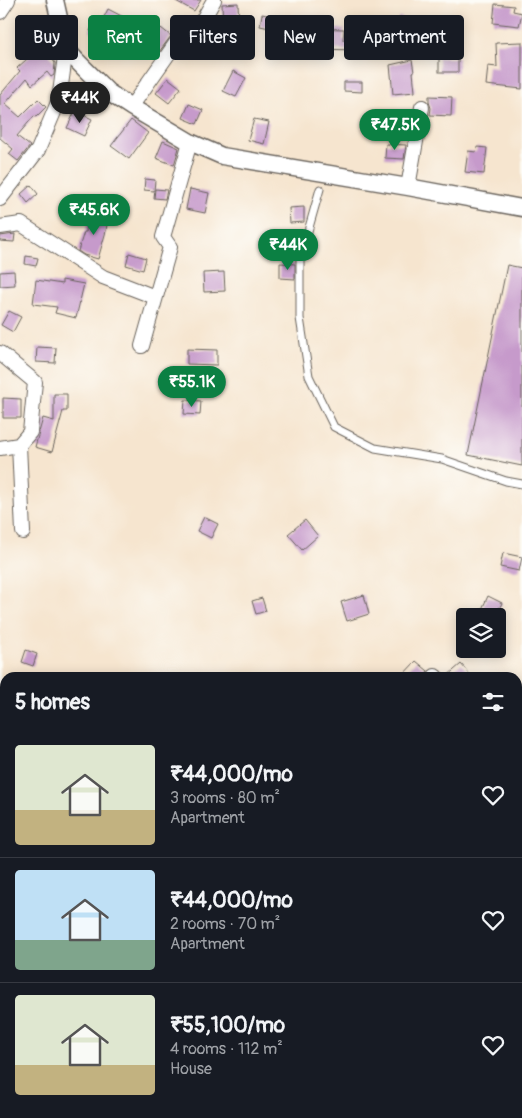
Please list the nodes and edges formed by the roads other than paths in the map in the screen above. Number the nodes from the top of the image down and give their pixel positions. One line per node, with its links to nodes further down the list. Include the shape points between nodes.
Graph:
1 (8, 0): 4 (street)
2 (55, 0): 5 (street)
3 (214, 0): 8 (street, via 196,32 176,43)
4 (0, 12)
5 (58, 15)
6 (64, 60): 13 (street, via 59,100 38,150)
7 (77, 60): 8 (street, via 108,92)
8 (131, 107): 10 (street)
9 (422, 107): 11 (street)
10 (190, 142): 11 (street, via 222,156); 16 (street, via 163,237 170,246)
11 (408, 187): 14 (street)
12 (320, 189): 21 (lane, via 300,259 300,318 309,376 334,427 375,448 442,459)
13 (0, 200)
14 (522, 208)
15 (0, 227): 16 (street, via 21,224 104,278)
16 (155, 297): 17 (street)
17 (142, 346)
18 (0, 353): 19 (street, via 36,382 30,432)
19 (19, 445): 20 (street); 22 (street)
20 (0, 448)
21 (522, 484)
22 (23, 532)

